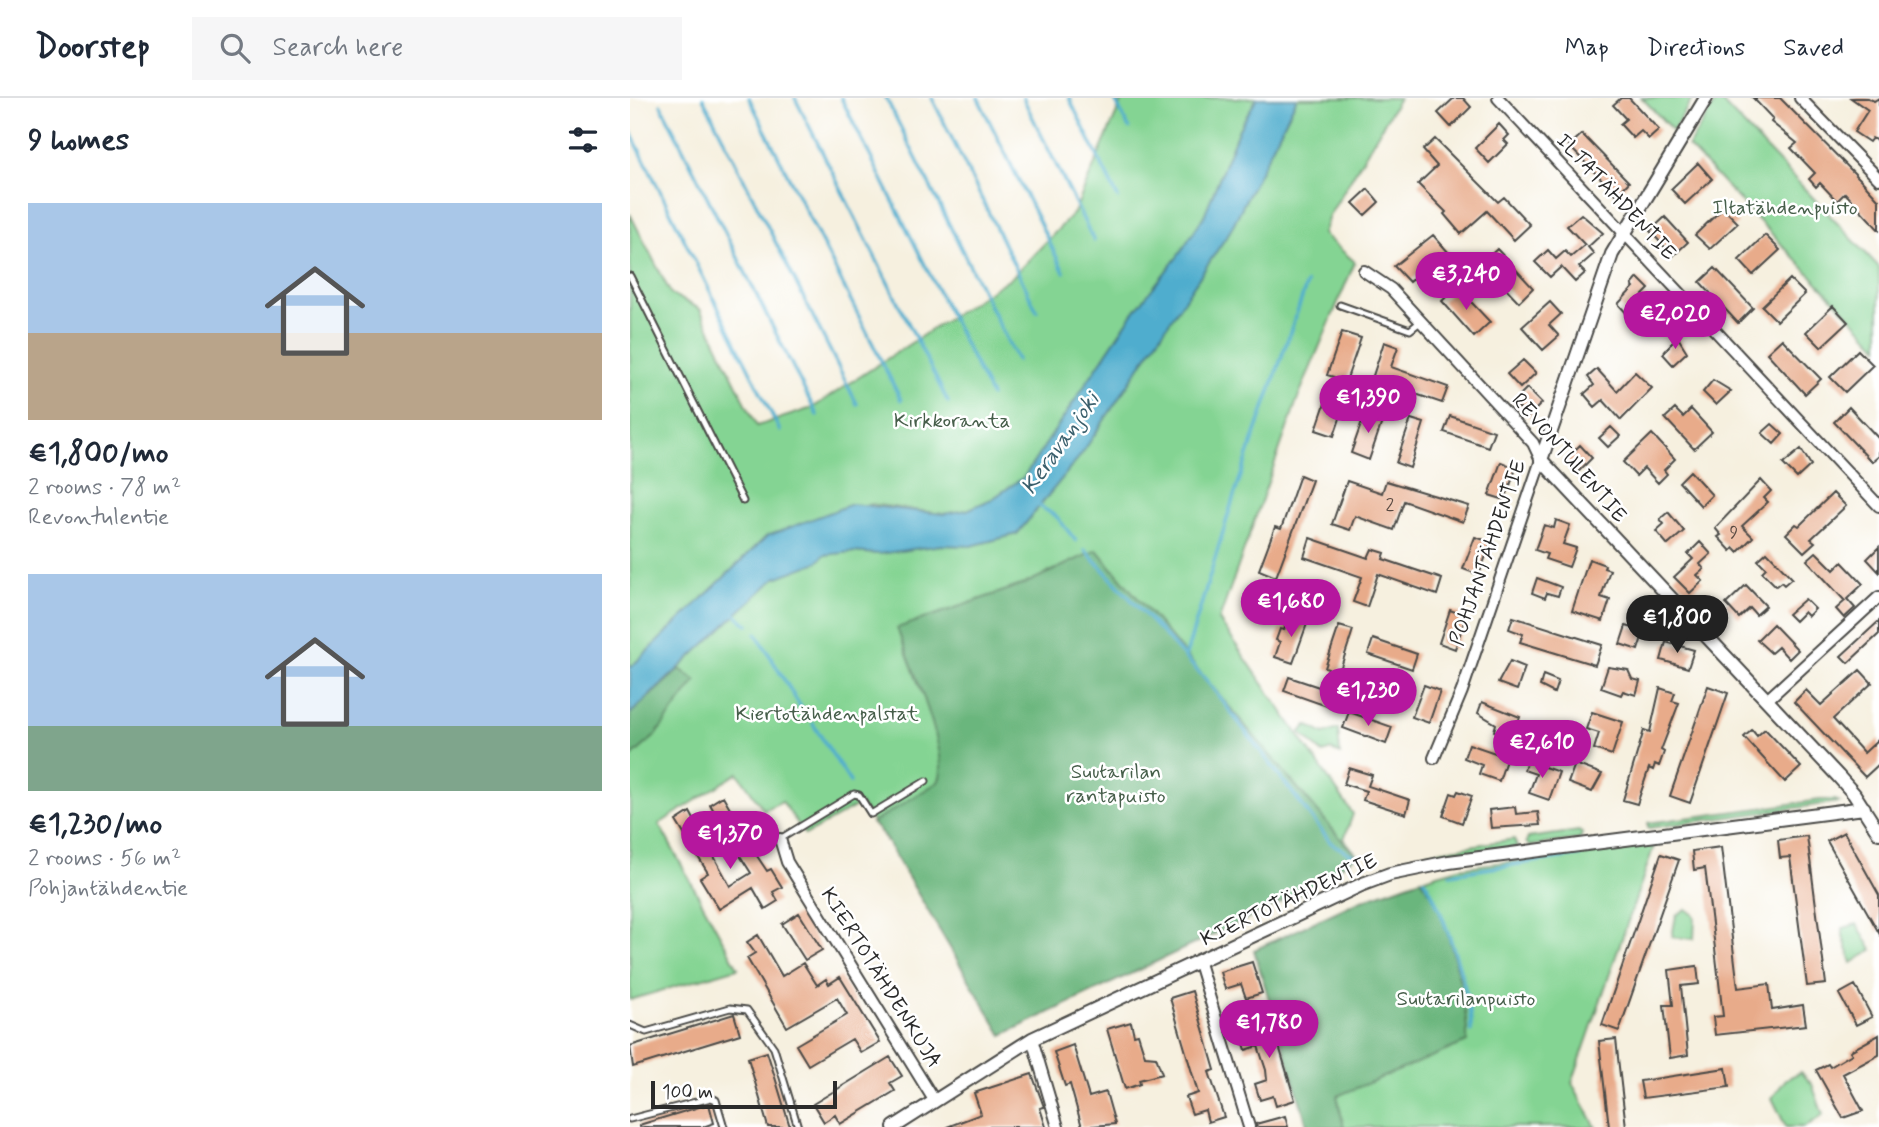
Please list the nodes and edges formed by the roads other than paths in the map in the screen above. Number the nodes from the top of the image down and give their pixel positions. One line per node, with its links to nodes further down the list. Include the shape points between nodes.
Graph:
1 (1498, 98): 5 (street, ILTATÄHDENTIE)
2 (1706, 98): 5 (street, POHJANTÄHDENTIE)
3 (1800, 98): 4 (street)
4 (1879, 179)
5 (1623, 232): 10 (street, POHJANTÄHDENTIE); 12 (street, ILTATÄHDENTIE)
6 (1364, 271): 9 (street, REVONTULENTIE, via 1391,289)
7 (630, 276): 11 (lane)
8 (1340, 305): 9 (lane, via 1410,330)
9 (1420, 323): 10 (street, REVONTULENTIE, via 1533,443)
10 (1541, 460): 14 (street, REVONTULENTIE); 15 (street, POHJANTÄHDENTIE, via 1462,691)
11 (743, 501)
12 (1879, 506)
13 (1879, 597): 14 (street)
14 (1767, 701): 17 (street, REVONTULENTIE)
15 (1434, 758)
16 (926, 781): 19 (lane, via 871,814 854,794)
17 (1864, 808): 18 (street, REVONTULENTIE); 20 (street, KIERTOTÄHDENTIE, via 1449,862 1390,874)
18 (1879, 833)
19 (780, 839): 23 (street, KIERTOTÄHDENKUJA, via 787,862)
20 (1199, 962): 22 (street, KIERTOTÄHDENTIE); 29 (street)
21 (630, 1025): 26 (lane, via 646,1032 730,1008 747,1010 774,1048)
22 (1032, 1040): 23 (street, KIERTOTÄHDENTIE); 28 (street)
23 (934, 1100): 27 (street, KIERTOTÄHDENTIE)
24 (630, 1119): 25 (lane, via 711,1098 716,1100)
25 (724, 1127)
26 (798, 1127)
27 (894, 1127)
28 (1058, 1127)
29 (1249, 1127)

